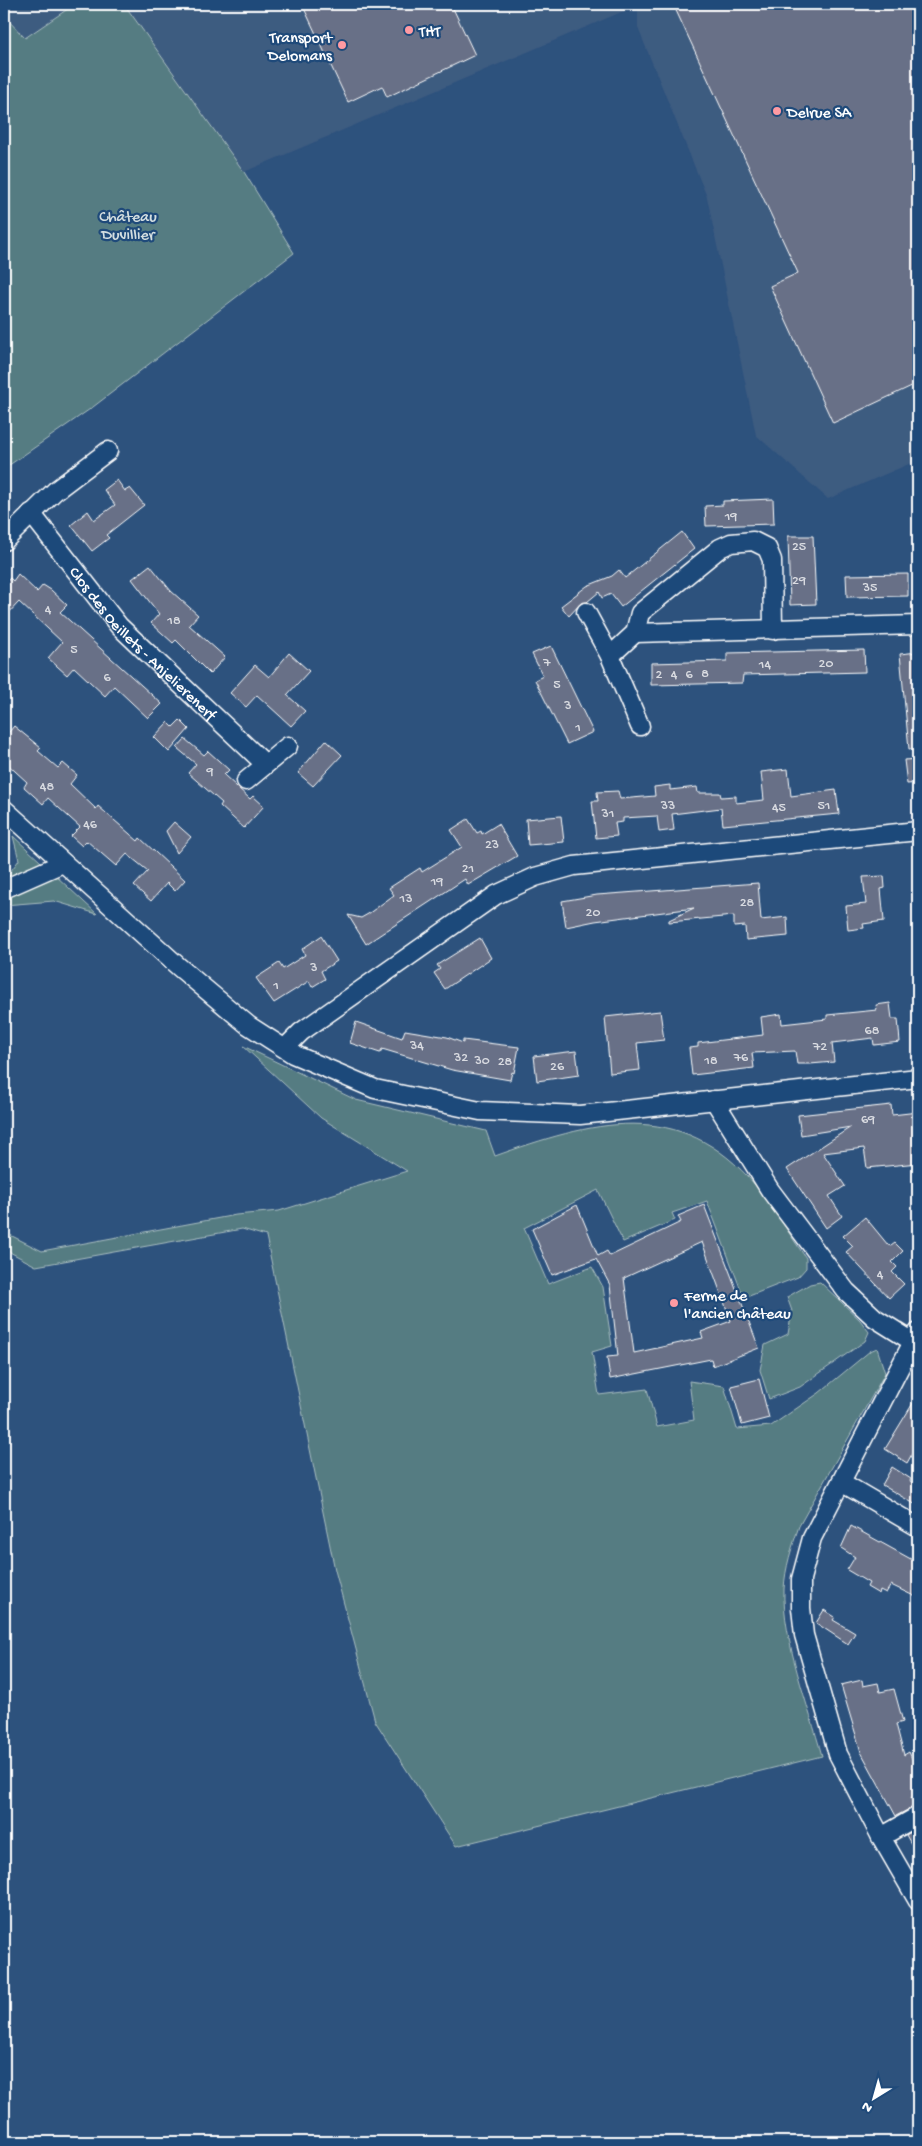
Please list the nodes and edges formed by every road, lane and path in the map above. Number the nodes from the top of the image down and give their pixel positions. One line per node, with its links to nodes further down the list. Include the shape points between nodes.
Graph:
1 (108, 451): 2 (street)
2 (31, 513): 3 (street); 11 (street, Clos des Oeillets - Anjelierenerf, via 119,626)
3 (4, 542)
4 (586, 612): 8 (street)
5 (918, 625): 6 (street)
6 (773, 630): 7 (street); 7 (street, via 772,560 768,548 753,541 731,543 720,548 640,613)
7 (635, 633): 8 (street)
8 (610, 656): 9 (street)
9 (640, 726)
10 (288, 746): 11 (street)
11 (265, 764): 12 (street)
12 (246, 781)
13 (4, 809): 15 (street)
14 (918, 831): 17 (street, via 574,866 535,877 496,896 301,1032)
15 (63, 863): 16 (street); 17 (street, via 248,1025)
16 (4, 888)
17 (285, 1048): 19 (street, via 375,1089 480,1111 580,1115)
18 (918, 1078): 19 (street)
19 (714, 1100): 20 (street, via 770,1190 846,1291 875,1318)
20 (916, 1340): 21 (street)
21 (841, 1482): 22 (street); 24 (street, via 812,1538 801,1579 804,1635 838,1754)
22 (918, 1527)
23 (918, 1816): 24 (street)
24 (881, 1837): 25 (street)
25 (918, 1901)

